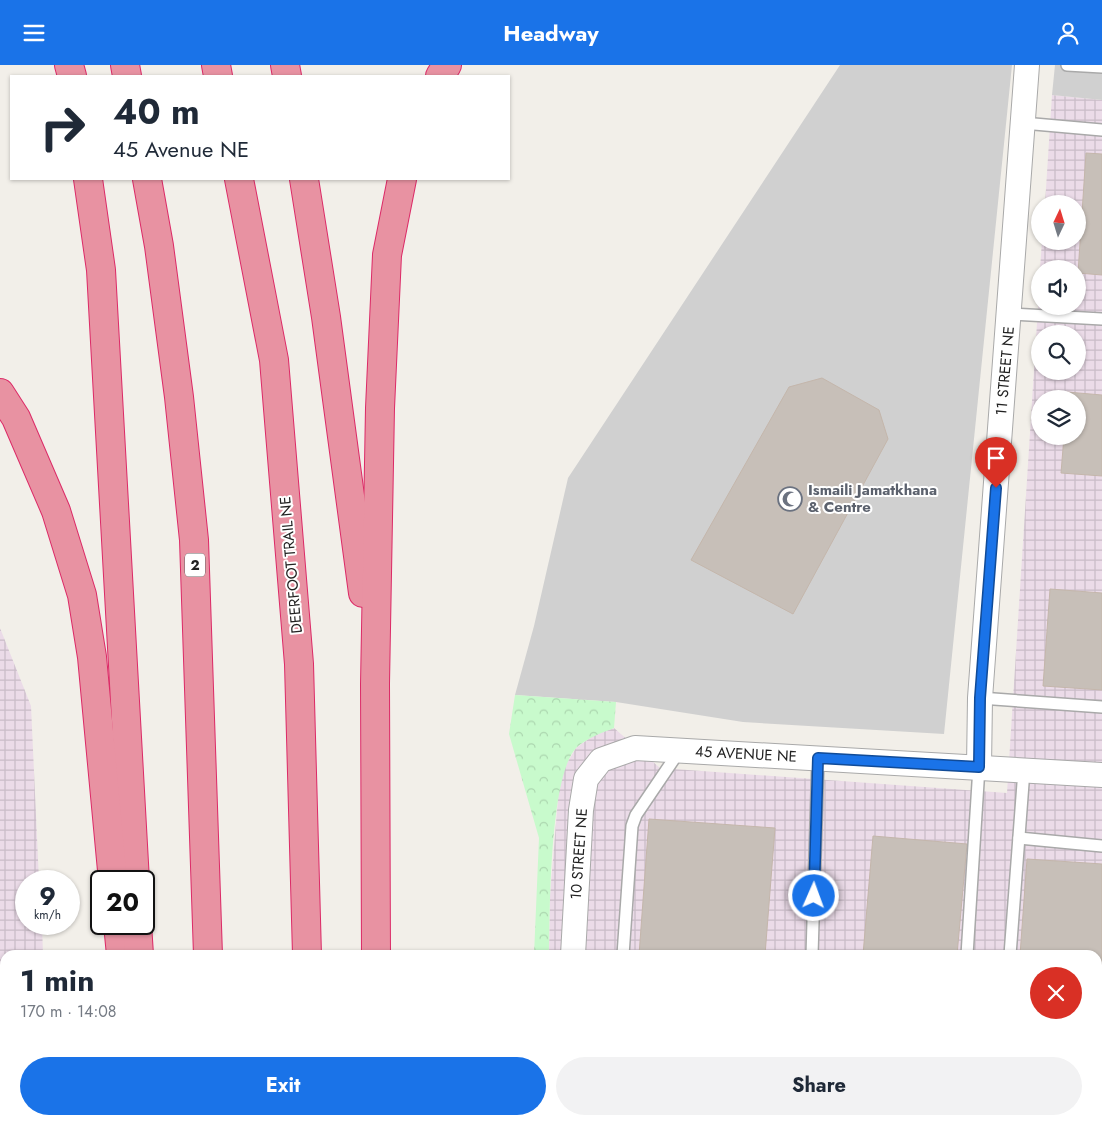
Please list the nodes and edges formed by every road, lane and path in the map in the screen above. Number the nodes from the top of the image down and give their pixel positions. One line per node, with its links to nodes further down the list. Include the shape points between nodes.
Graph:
1 (1027, 65): 4 (street, 11 STREET NE)
2 (1067, 65): 3 (lane)
3 (1102, 67)
4 (1023, 123): 5 (lane); 11 (street, 11 STREET NE)
5 (1102, 130)
6 (88, 180): 27 (highway, via 101,270)
7 (147, 180): 32 (highway, 2, via 179,397 194,540)
8 (239, 180): 33 (highway, DEERFOOT TRAIL NE, via 274,360 299,665)
9 (304, 180): 15 (highway, via 326,317)
10 (402, 180): 15 (highway, via 387,255 380,408)
11 (1010, 314): 12 (lane); 16 (street, 11 STREET NE)
12 (1102, 319)
13 (0, 376): 14 (highway)
14 (4, 400): 26 (highway, via 16,418 56,511 82,595 92,657)
15 (375, 684): 34 (highway)
16 (980, 698): 17 (lane); 21 (street, 11 STREET NE)
17 (1102, 707)
18 (680, 750): 19 (street, 45 AVENUE NE); 20 (street, 45 AVENUE NE, via 635,748); 36 (lane, via 632,826)
19 (818, 758): 21 (street, 45 AVENUE NE); 37 (lane)
20 (601, 759): 35 (street, 10 STREET NE, via 584,786)
21 (979, 767): 22 (street, 45 AVENUE NE); 38 (lane)
22 (1024, 770): 23 (street, 45 AVENUE NE); 24 (lane)
23 (1102, 775)
24 (1019, 838): 25 (lane); 39 (lane)
25 (1102, 846)
26 (113, 870)
27 (134, 870)
28 (119, 935): 30 (highway)
29 (138, 935): 31 (highway)
30 (121, 950)
31 (139, 950)
32 (208, 950)
33 (307, 950)
34 (376, 950)
35 (573, 950)
36 (623, 950)
37 (812, 950)
38 (966, 950)
39 (1010, 950)

